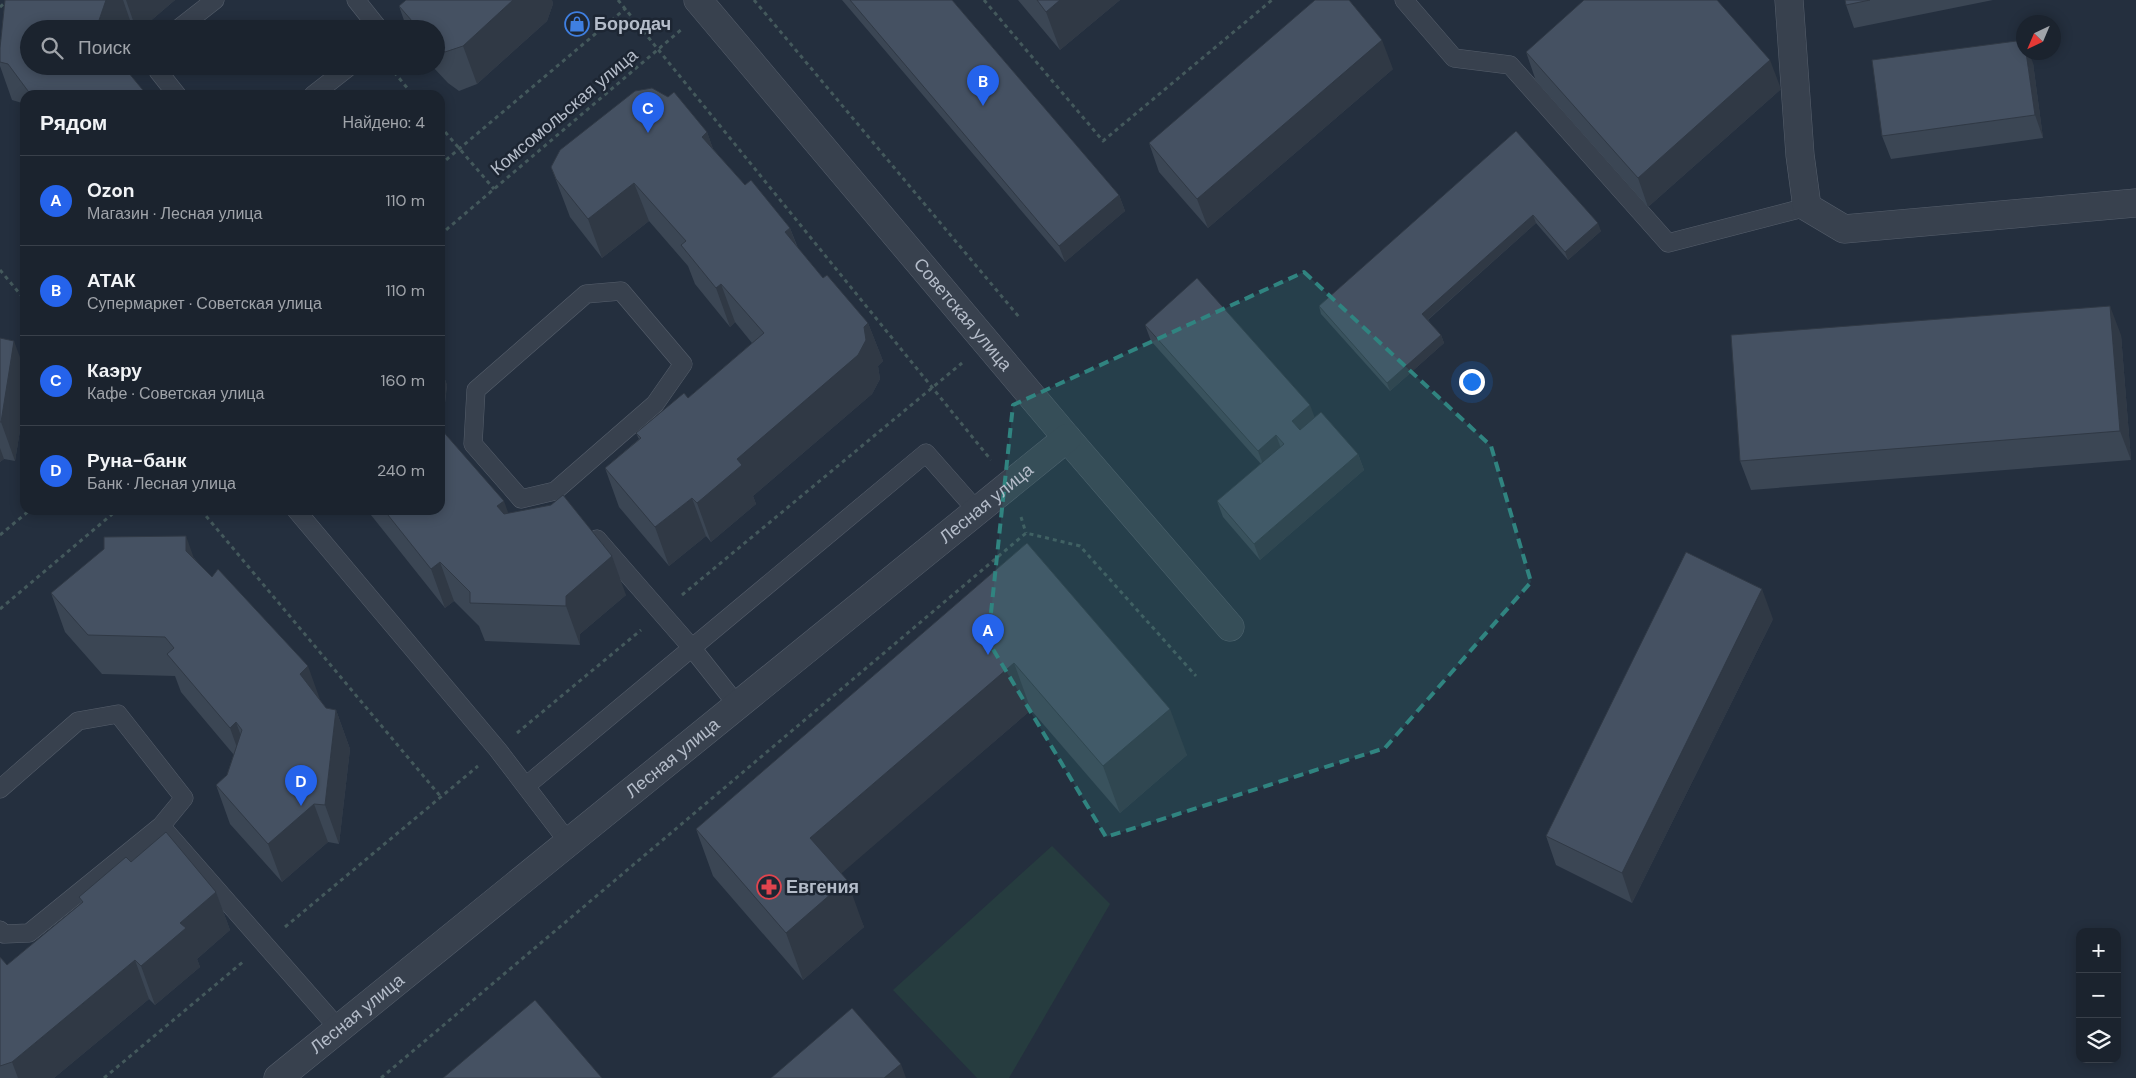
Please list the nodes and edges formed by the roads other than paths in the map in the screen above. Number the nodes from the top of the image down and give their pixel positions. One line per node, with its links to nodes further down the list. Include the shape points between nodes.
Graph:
1 (215, 0): 6 (lane)
2 (356, 0): 7 (lane)
3 (1404, 0): 13 (lane, via 1454,58 1510,65 1668,243)
4 (1789, 0): 13 (street)
5 (702, 5): 14 (street, Советская улица)
6 (189, 20)
7 (372, 20)
8 (161, 75): 10 (lane)
9 (339, 75): 11 (lane)
10 (173, 90)
11 (319, 90)
12 (2136, 203): 13 (street, via 1844,229)
13 (1807, 207)
14 (1067, 438): 17 (street, Лесная улица); 20 (street, Советская улица)
15 (555, 491): 15 (lane, via 522,498 473,444 476,390 586,294 621,291 683,364 655,404); 16 (lane)
16 (568, 505)
17 (978, 512): 21 (lane, via 926,453); 22 (street, Лесная улица)
18 (300, 515): 23 (lane)
19 (586, 527): 21 (lane)
20 (1230, 627)
21 (692, 648): 22 (lane); 23 (lane)
22 (738, 706): 26 (street, Лесная улица)
23 (526, 786): 26 (lane)
24 (0, 789): 25 (lane, via 78,721 118,714 184,798)
25 (161, 826): 27 (lane, via 29,933 4,934); 28 (lane)
26 (569, 842): 28 (street, Лесная улица)
27 (0, 930)
28 (339, 1029): 29 (street, Лесная улица)
29 (278, 1078)

